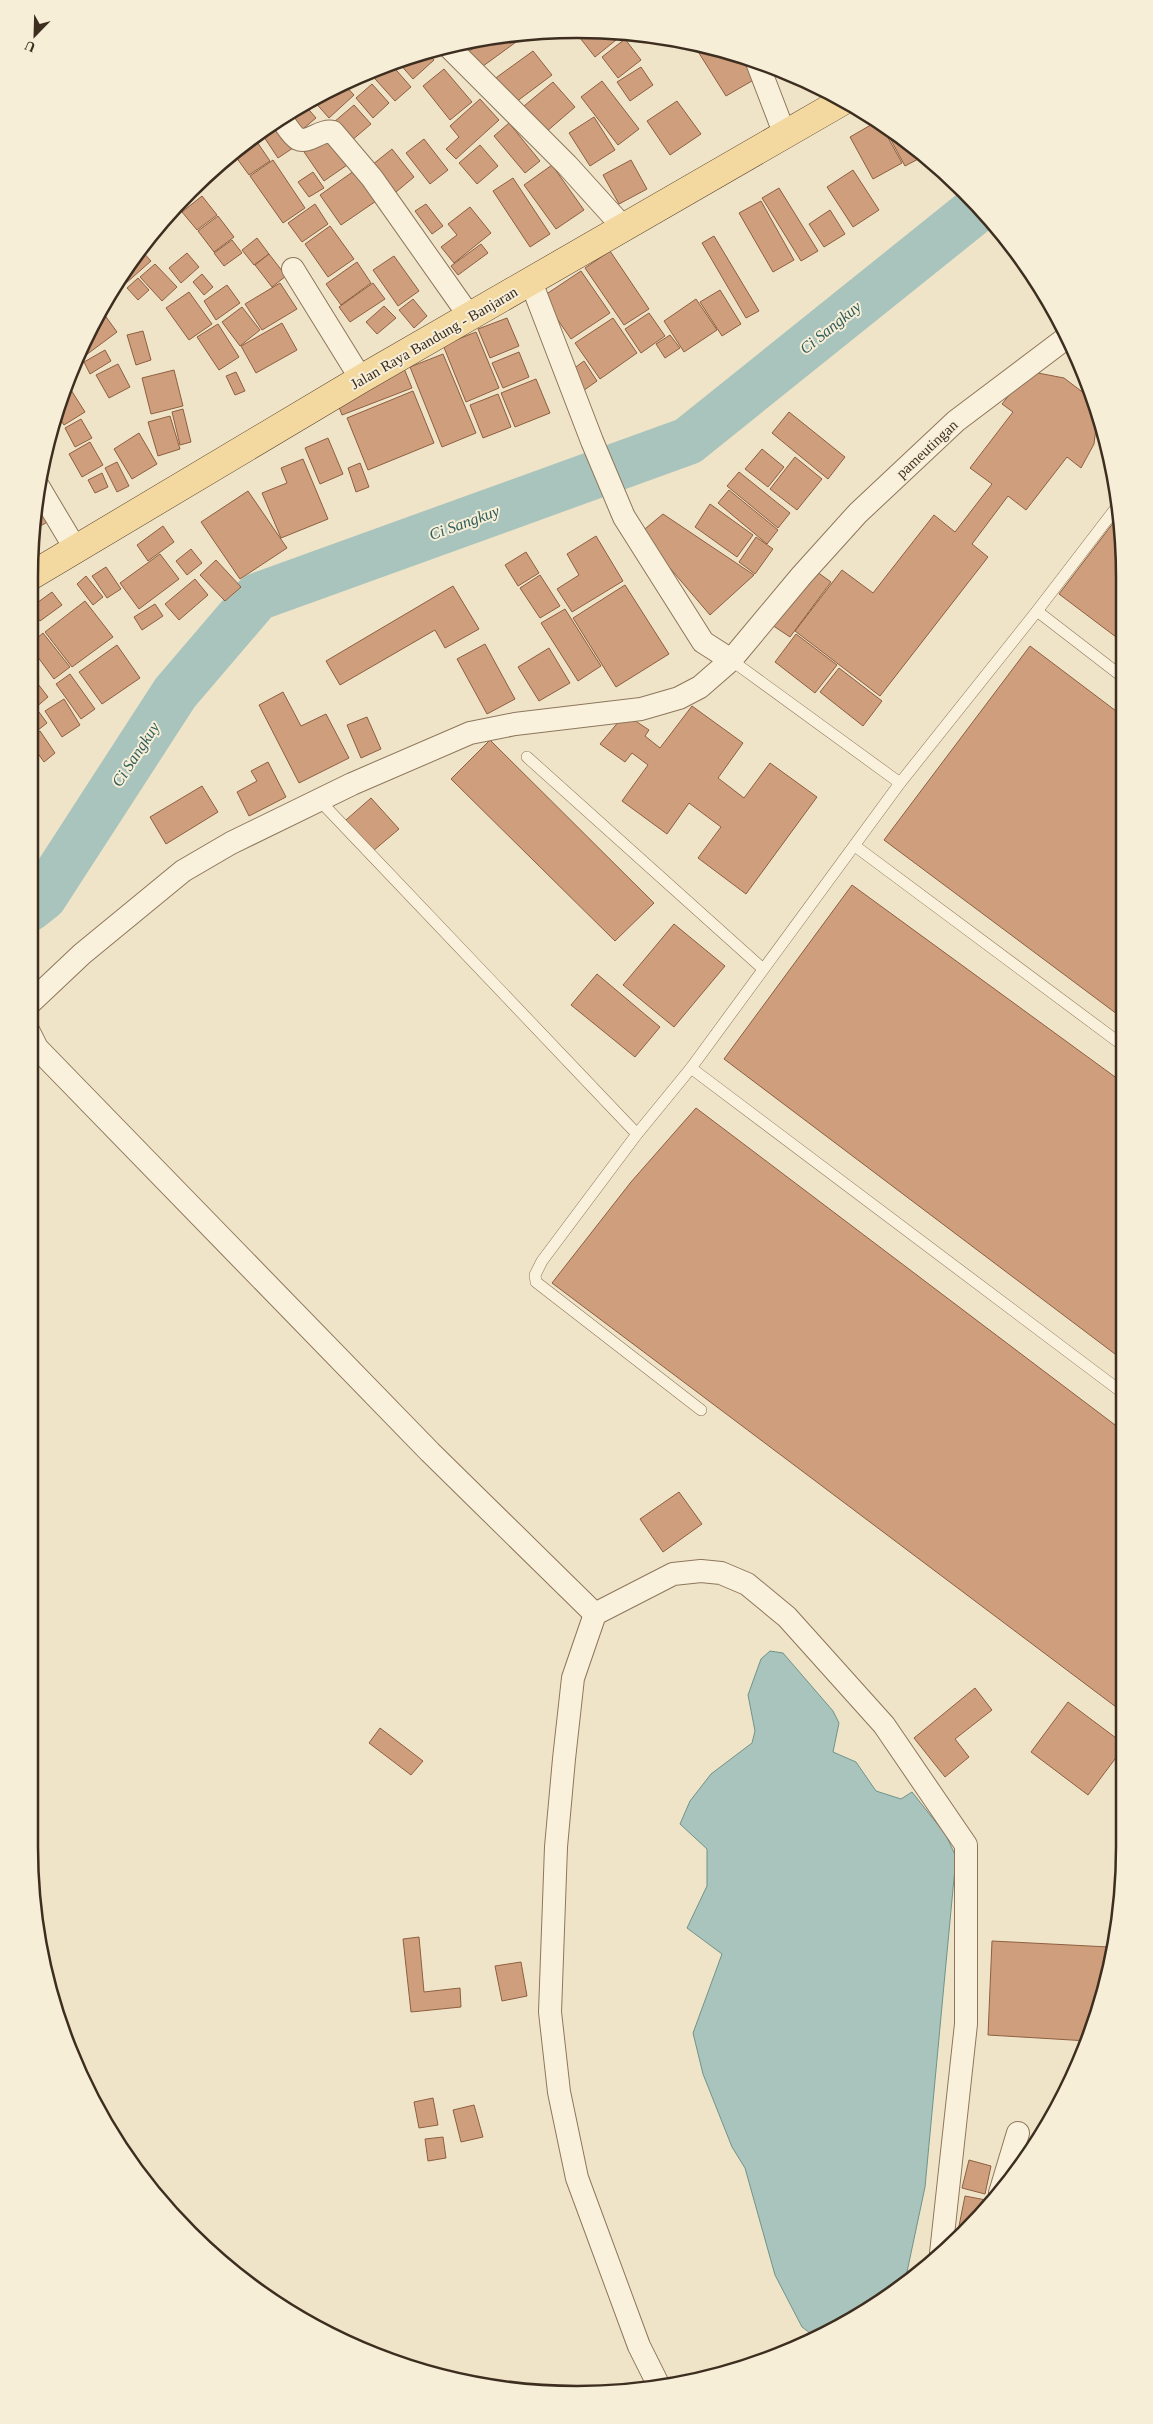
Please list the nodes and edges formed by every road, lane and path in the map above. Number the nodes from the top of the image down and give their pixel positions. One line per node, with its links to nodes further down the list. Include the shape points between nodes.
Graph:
1 (454, 52): 6 (street, via 568,165)
2 (760, 70): 5 (street)
3 (836, 105): 5 (main road, Jalan Raya Bandung - Banjaran)
4 (285, 123): 9 (street, via 298,139 304,140 326,130 332,132 372,178)
5 (785, 136): 6 (main road, Jalan Raya Bandung - Banjaran)
6 (624, 228): 8 (main road, Jalan Raya Bandung - Banjaran)
7 (293, 269): 11 (street)
8 (531, 282): 9 (main road, Jalan Raya Bandung - Banjaran); 17 (street, via 624,517 704,642)
9 (470, 317): 11 (main road, Jalan Raya Bandung - Banjaran)
10 (1061, 341): 17 (street, pameutingan, via 956,421 858,513)
11 (362, 380): 14 (main road, Jalan Raya Bandung - Banjaran)
12 (44, 496): 14 (street)
13 (1112, 514): 16 (lane)
14 (74, 548): 15 (main road, Jalan Raya Bandung - Banjaran)
15 (38, 571)
16 (1037, 611): 18 (lane); 20 (lane)
17 (731, 660): 20 (lane); 21 (street, pameutingan, via 700,687 663,703 642,710 515,724 470,734)
18 (1116, 672)
19 (527, 757): 23 (lane)
20 (900, 783): 22 (lane)
21 (320, 801): 24 (street, pameutingan, via 231,843 183,870 82,954); 28 (lane)
22 (855, 846): 23 (lane); 25 (lane)
23 (762, 968): 27 (lane)
24 (38, 996)
25 (1116, 1040)
26 (38, 1049): 31 (street, via 375,1395)
27 (691, 1068): 28 (lane); 29 (lane)
28 (637, 1134): 30 (lane, via 542,1261 535,1275 536,1282)
29 (1116, 1388)
30 (701, 1410)
31 (595, 1614): 34 (street, via 672,1574 721,1573 747,1584 787,1617 884,1725 966,1845 966,2024); 35 (street, via 573,1678 556,1848 550,2012 558,2092 577,2178 640,2346)
32 (1018, 2133): 33 (street)
33 (1006, 2173)
34 (943, 2243)
35 (656, 2380)

